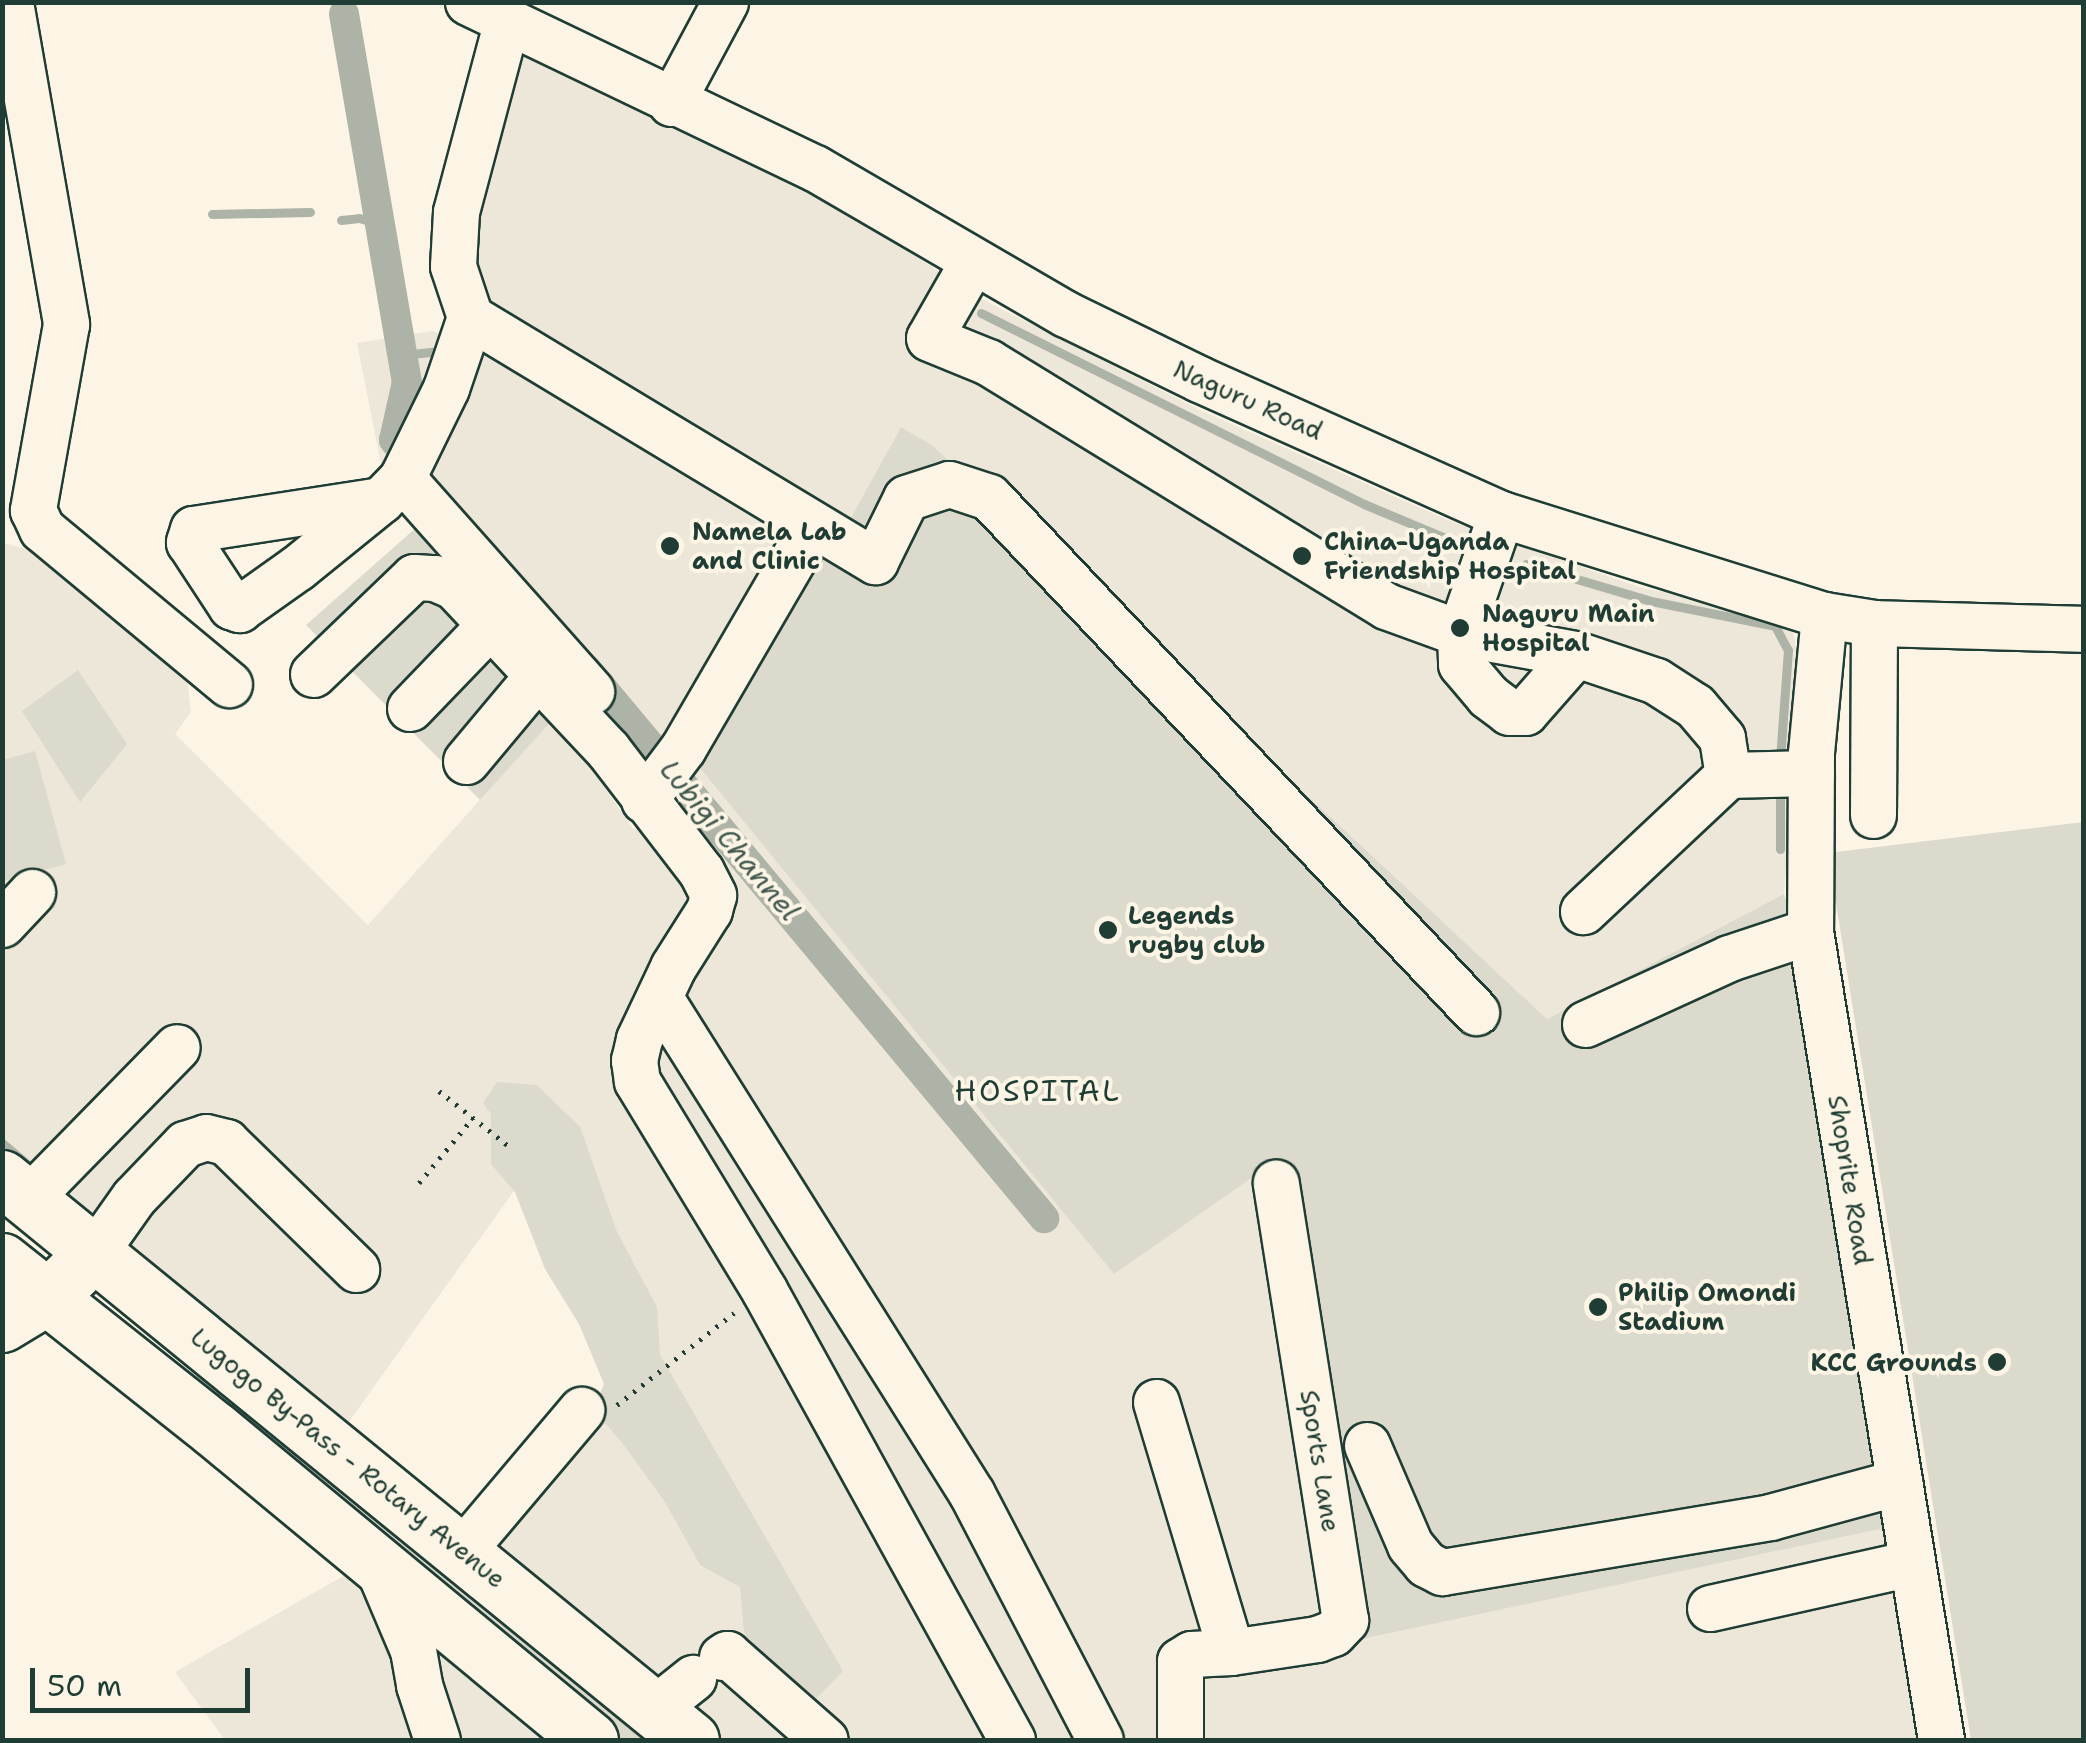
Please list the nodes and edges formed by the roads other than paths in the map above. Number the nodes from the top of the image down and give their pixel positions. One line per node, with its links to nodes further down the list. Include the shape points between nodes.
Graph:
1 (10, 2): 17 (street, via 66,324 34,510 42,528)
2 (725, 2): 4 (street)
3 (488, 11): 4 (street, Naguru Road); 6 (street, via 456,212 453,266)
4 (671, 102): 5 (street, Naguru Road, via 815,168)
5 (972, 262): 7 (street, Naguru Road, via 1199,379); 13 (street, via 929,338 988,362 1386,606)
6 (470, 317): 8 (street); 22 (street, via 446,388 392,489)
7 (1502, 514): 9 (street, Naguru Road); 13 (street)
8 (813, 525): 22 (street); 27 (street, via 875,562 906,498 949,484 988,497)
9 (1824, 615): 10 (street, Naguru Road); 20 (street, Shoprite Road)
10 (1874, 622): 12 (street, Naguru Road); 23 (street)
11 (490, 625): 15 (street, via 454,586 414,577); 16 (street); 18 (street)
12 (2084, 629)
13 (1460, 632): 14 (street); 14 (street, via 1461,664 1509,712 1526,712)
14 (1576, 654): 21 (street, via 1656,681 1695,706 1722,738)
15 (313, 674)
16 (538, 676): 19 (street); 22 (street)
17 (230, 684)
18 (410, 708)
19 (466, 761)
20 (1811, 774): 21 (street); 25 (street, Shoprite Road)
21 (1728, 775): 24 (street)
22 (654, 788): 26 (street, via 713,895)
23 (1873, 814)
24 (1584, 911)
25 (1810, 931): 28 (street, via 1729,958); 42 (street, Shoprite Road)
26 (660, 998): 53 (street, via 639,1039 637,1082 764,1290); 54 (street, via 972,1494)
27 (1476, 1012)
28 (1584, 1024)
29 (177, 1046): 31 (street)
30 (1276, 1182): 47 (street, Sports Lane, via 1344,1620 1316,1639)
31 (16, 1188): 32 (main road, Lugogo By-Pass - Rotary Avenue)
32 (96, 1252): 34 (street, via 134,1198 185,1144 206,1137 226,1142); 35 (main road); 37 (main road, Lugogo By-Pass - Rotary Avenue)
33 (2, 1261): 35 (main road)
34 (356, 1269)
35 (50, 1296): 36 (main road); 40 (main road)
36 (2, 1324)
37 (253, 1381): 40 (main road); 43 (main road, Lugogo By-Pass - Rotary Avenue)
38 (1156, 1402): 47 (street)
39 (581, 1410): 43 (street)
40 (214, 1428): 44 (main road)
41 (1367, 1445): 42 (street, via 1410,1545 1442,1572 1770,1518)
42 (1899, 1482): 45 (street, Shoprite Road)
43 (462, 1551): 48 (main road, Lugogo By-Pass - Rotary Avenue)
44 (376, 1562): 49 (main road); 51 (street, via 413,1650)
45 (1912, 1563): 46 (street); 55 (street, Shoprite Road)
46 (1710, 1608)
47 (1231, 1652): 50 (street, via 1180,1661)
48 (690, 1696): 52 (street, via 726,1654)
49 (579, 1737)
50 (1180, 1739)
51 (437, 1740)
52 (825, 1740)
53 (1012, 1740)
54 (1100, 1740)
55 (1942, 1740)

